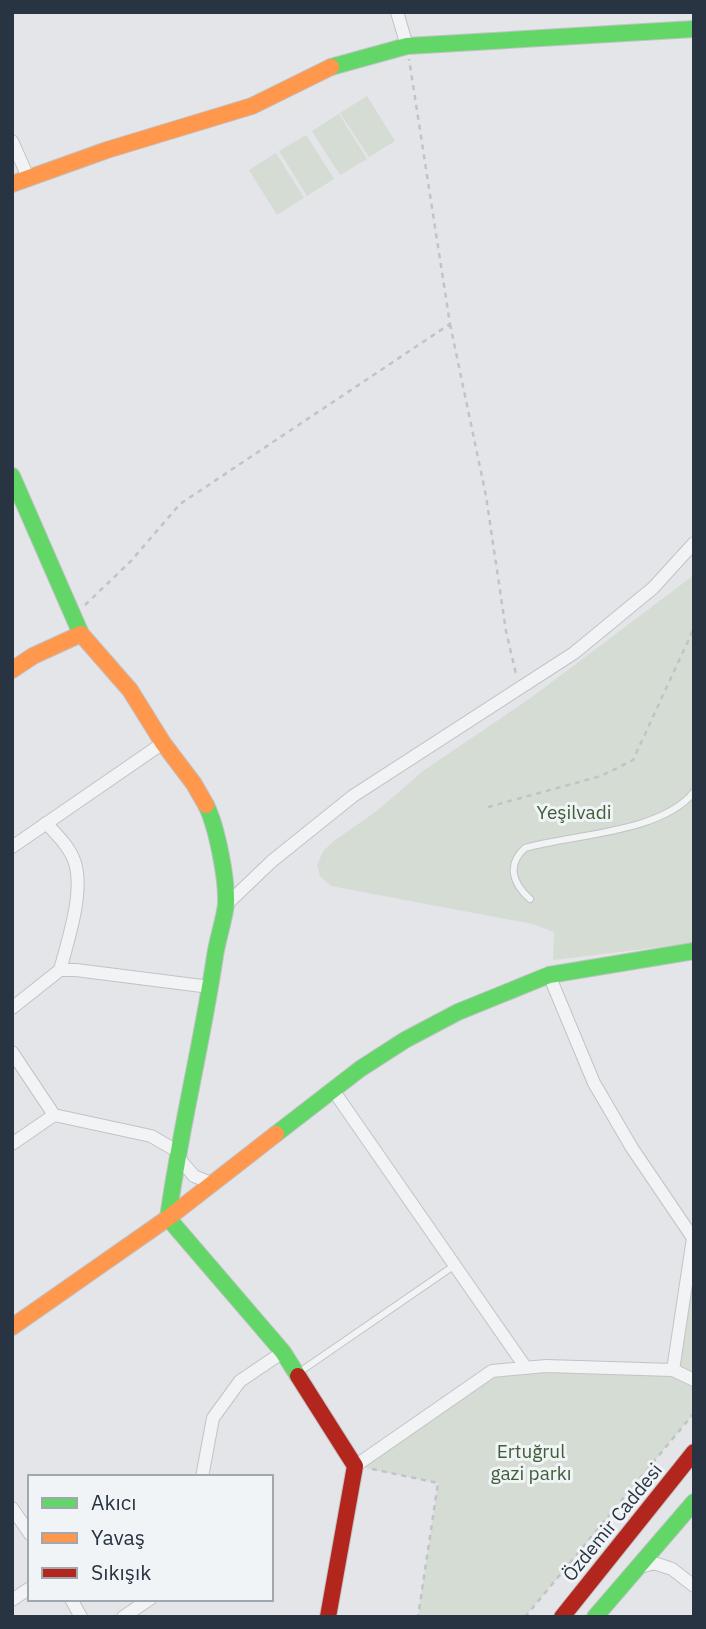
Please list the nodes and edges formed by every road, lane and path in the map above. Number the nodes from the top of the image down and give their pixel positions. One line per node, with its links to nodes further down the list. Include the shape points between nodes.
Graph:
1 (397, 12): 3 (street)
2 (694, 29): 3 (street)
3 (407, 46): 5 (street, via 330,68 252,106); 7 (path)
4 (12, 141): 5 (street)
5 (28, 177): 6 (street)
6 (12, 184)
7 (450, 324): 10 (path, via 180,504 131,561); 14 (path)
8 (12, 476): 10 (street)
9 (694, 543): 14 (street, via 653,588 574,653)
10 (72, 617): 12 (street)
11 (694, 628): 17 (path, via 632,760 601,776)
12 (81, 634): 13 (street); 15 (street, via 130,690)
13 (12, 670)
14 (519, 687): 21 (street, via 353,796)
15 (163, 743): 18 (street); 21 (street, via 208,808 218,839)
16 (694, 792): 20 (lane, via 654,820 525,848 512,872 519,890)
17 (488, 807)
18 (46, 823): 19 (street); 23 (street, via 75,861 77,879)
19 (12, 847)
20 (530, 899)
21 (226, 905): 25 (street)
22 (694, 951): 24 (street)
23 (60, 970): 25 (street); 26 (street)
24 (549, 975): 28 (street, via 458,1012 405,1040); 34 (street, via 594,1083)
25 (210, 987): 31 (street)
26 (12, 1008)
27 (12, 1052): 29 (street)
28 (333, 1090): 32 (street); 35 (street)
29 (54, 1115): 30 (street); 31 (street, via 151,1136)
30 (12, 1143)
31 (177, 1151): 32 (street, via 187,1170); 33 (street)
32 (211, 1183): 33 (street)
33 (168, 1218): 36 (street); 37 (street)
34 (693, 1238): 39 (street)
35 (455, 1265): 38 (street); 40 (lane)
36 (15, 1319)
37 (283, 1352): 40 (street); 45 (street, via 240,1381 213,1418)
38 (526, 1368): 39 (street); 44 (street, via 492,1371)
39 (673, 1370): 41 (street)
40 (297, 1374): 44 (street)
41 (694, 1380)
42 (694, 1413): 59 (path)
43 (694, 1452): 60 (street, Özdemir Caddesi)
44 (355, 1466): 57 (street); 58 (path, via 438,1483)
45 (202, 1475)
46 (694, 1502): 49 (street)
47 (14, 1513): 48 (street)
48 (28, 1531)
49 (636, 1568): 50 (street, via 654,1563 672,1569); 61 (street)
50 (694, 1586)
51 (28, 1589): 52 (street)
52 (12, 1600)
53 (72, 1601): 55 (street)
54 (147, 1601): 56 (street)
55 (81, 1617)
56 (123, 1617)
57 (328, 1617)
58 (418, 1617)
59 (526, 1617)
60 (562, 1617)
61 (595, 1617)

